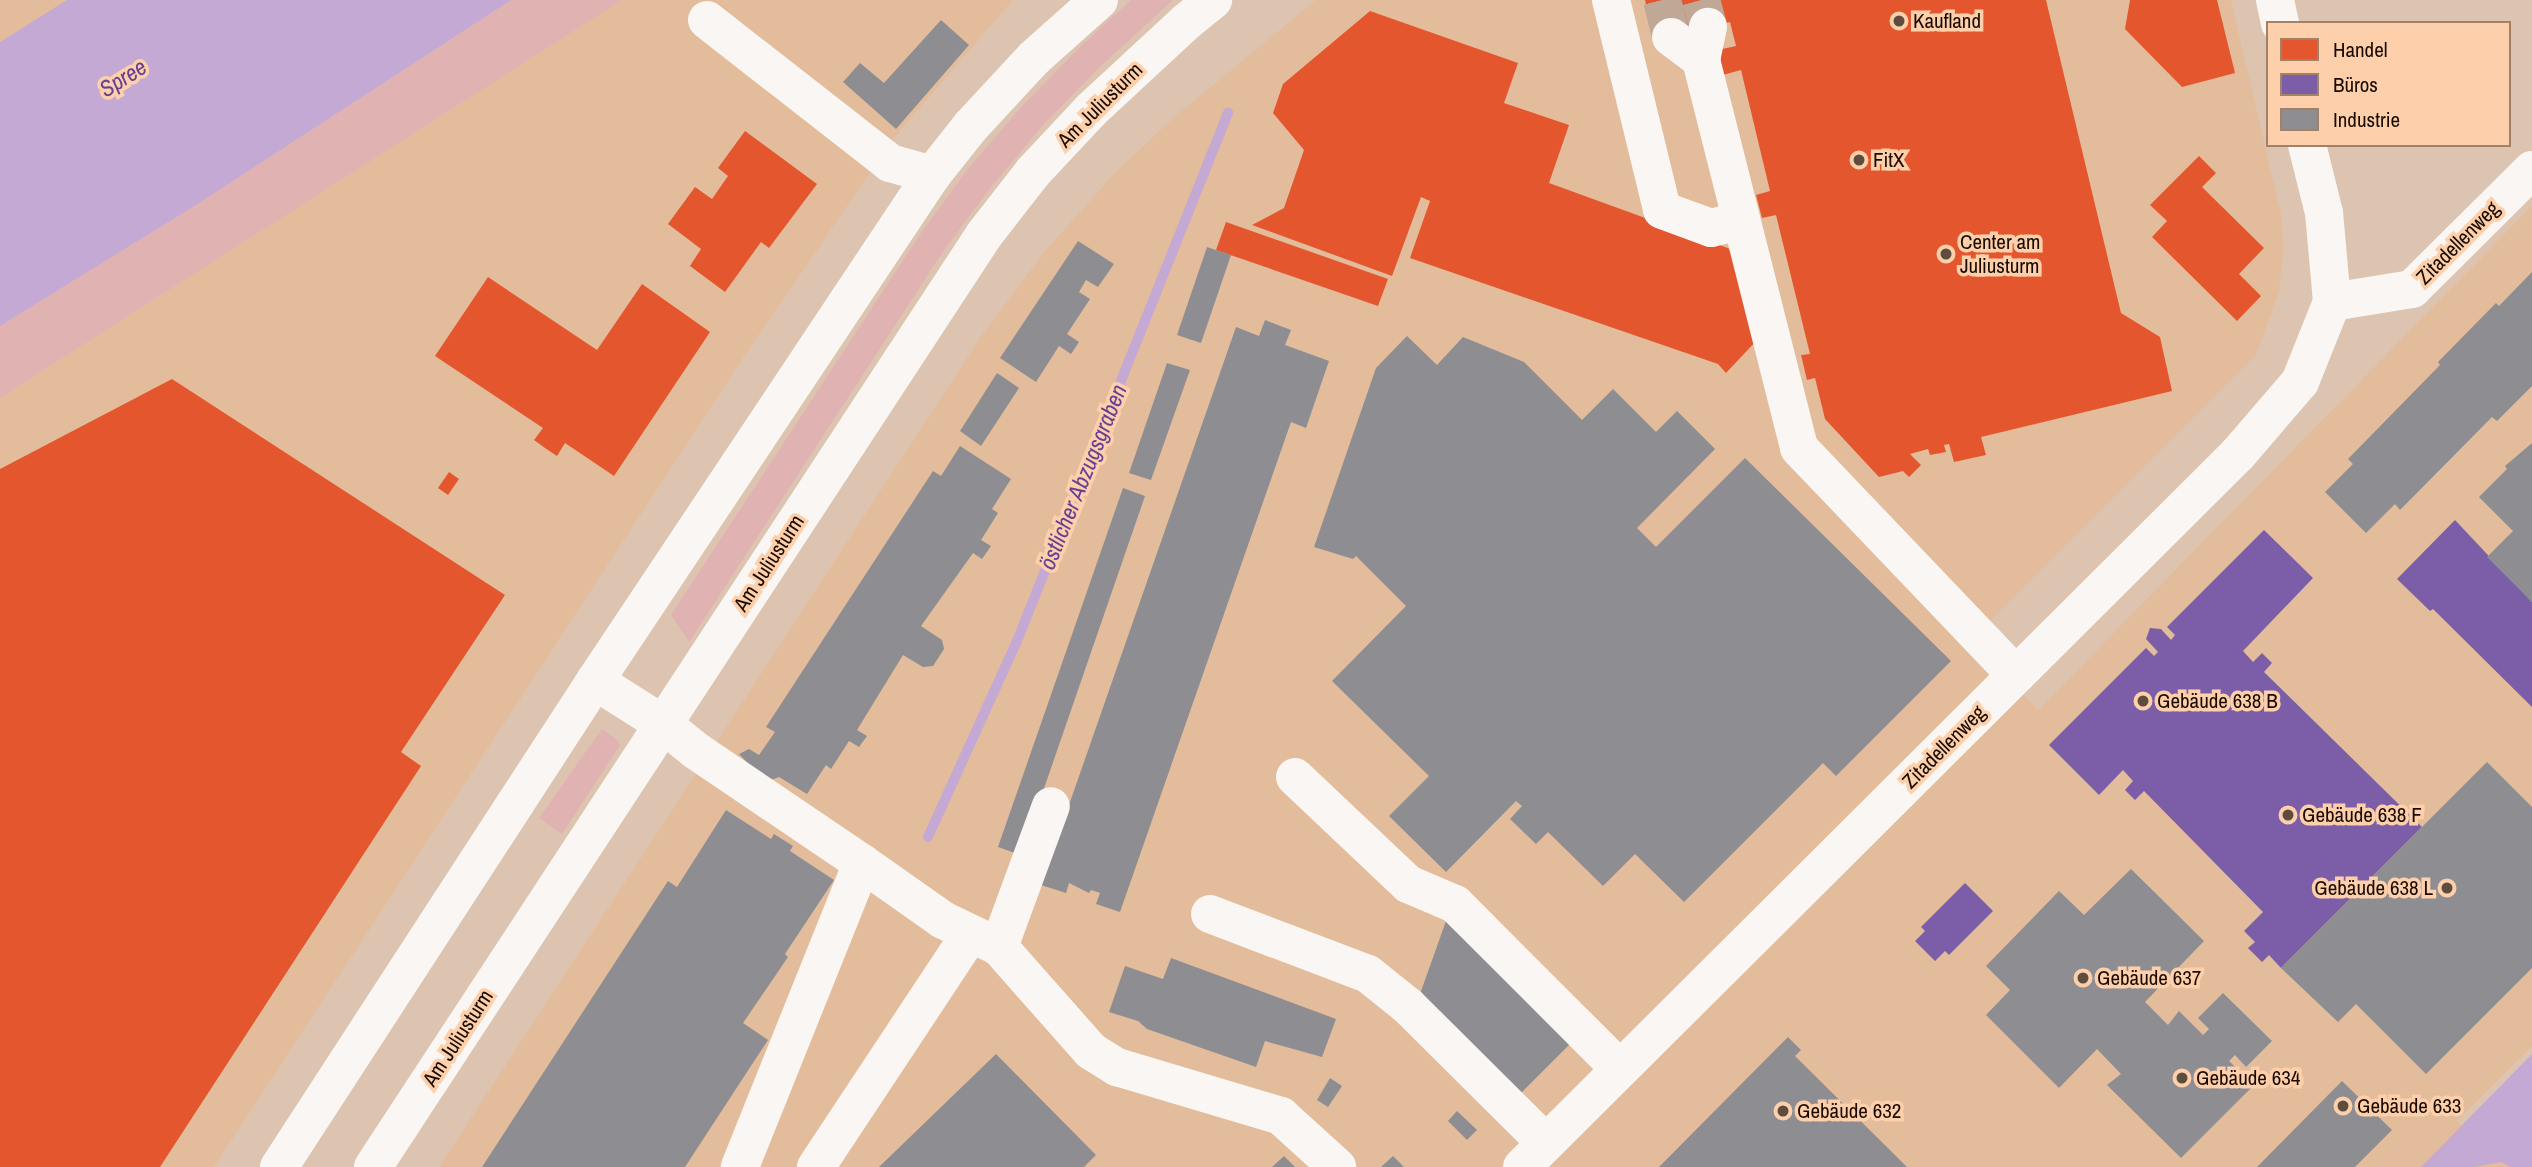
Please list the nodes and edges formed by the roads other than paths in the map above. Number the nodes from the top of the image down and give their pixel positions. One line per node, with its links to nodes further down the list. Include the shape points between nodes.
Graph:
1 (1098, 0): 10 (main road, via 1034,58)
2 (1213, 0): 15 (main road, Am Juliusturm, via 1091,110 1033,172 984,235)
3 (1611, 0): 11 (main road, via 1662,210 1711,228)
4 (2275, 0): 6 (main road)
5 (707, 20): 10 (main road, via 890,163)
6 (2280, 21)
7 (1671, 37): 11 (main road, via 1704,44)
8 (2308, 147): 12 (main road, Zitadellenweg, via 2324,213)
9 (2532, 170): 12 (main road, Zitadellenweg, via 2412,289)
10 (932, 175): 14 (main road)
11 (1739, 221): 13 (main road, via 1799,448)
12 (2332, 302): 13 (main road, Zitadellenweg, via 2300,382 2238,454)
13 (2016, 675): 21 (main road, Zitadellenweg)
14 (595, 681): 15 (main road); 23 (main road)
15 (663, 724): 18 (main road); 24 (main road, Am Juliusturm)
16 (1295, 777): 21 (main road, via 1408,884 1455,904)
17 (1051, 806): 20 (main road)
18 (862, 863): 20 (main road, via 943,920); 25 (main road)
19 (1210, 914): 22 (main road, via 1368,974 1408,1006)
20 (984, 940): 26 (main road); 27 (main road, via 1091,1051 1116,1067 1281,1116)
21 (1620, 1069): 22 (main road, Zitadellenweg)
22 (1534, 1155)
23 (279, 1167)
24 (373, 1167)
25 (740, 1167)
26 (816, 1167)
27 (1337, 1167)

